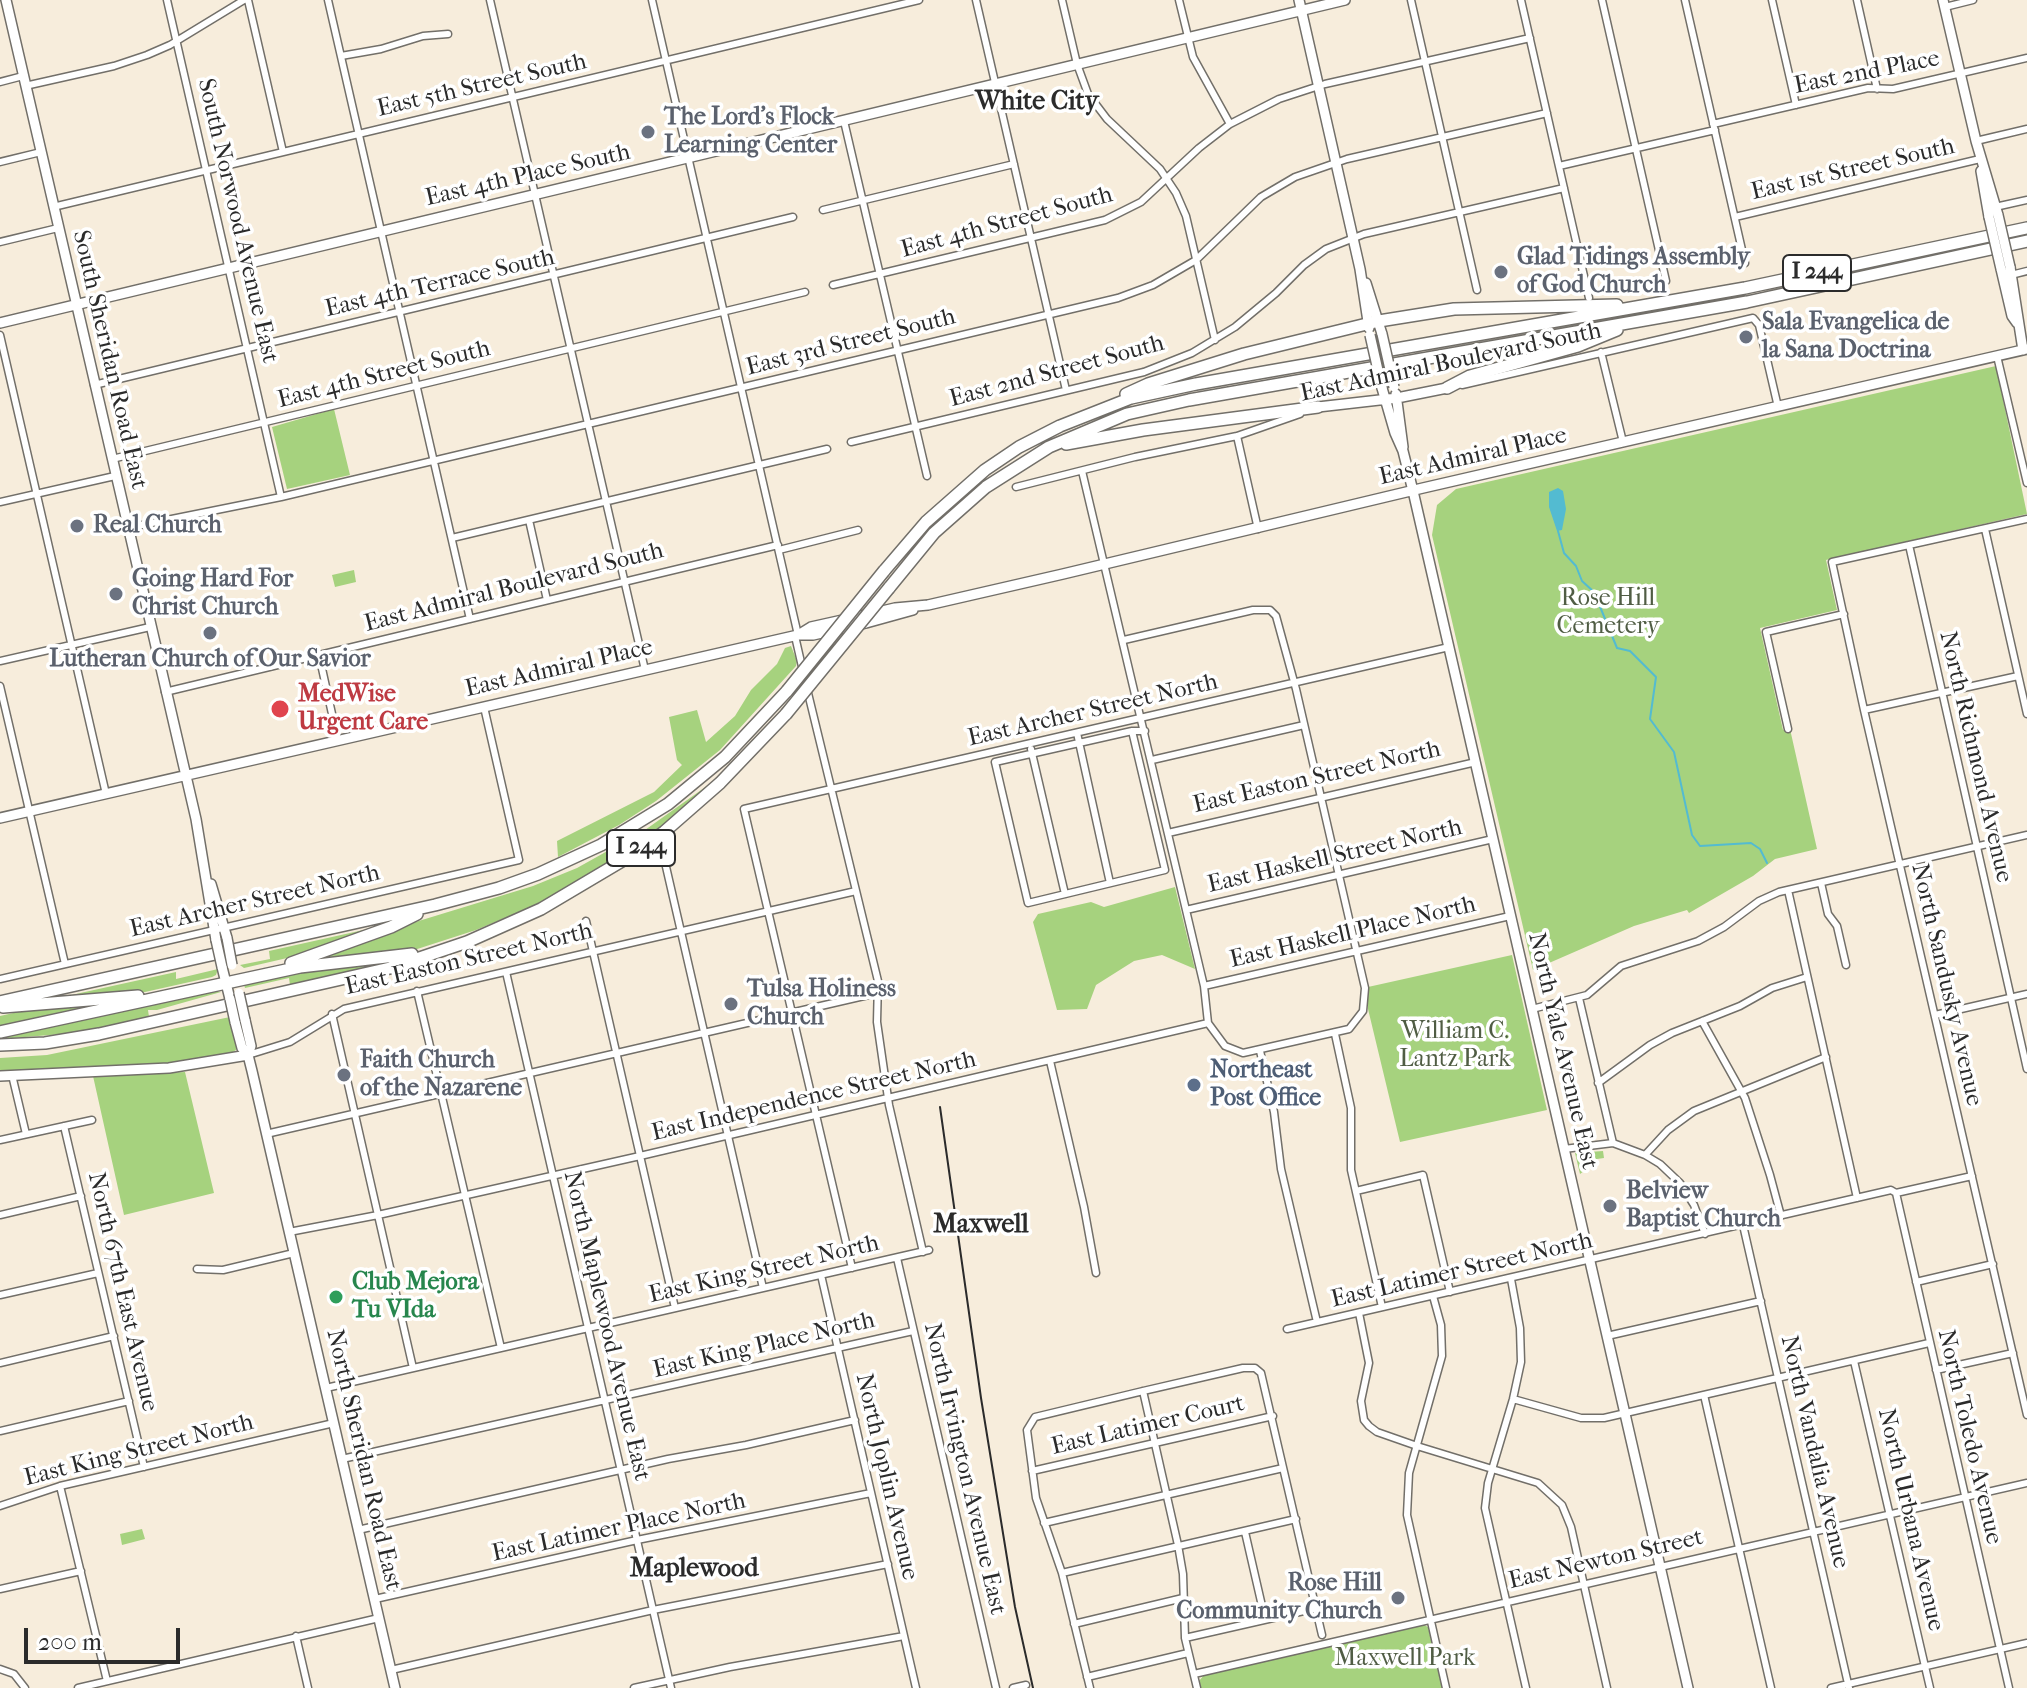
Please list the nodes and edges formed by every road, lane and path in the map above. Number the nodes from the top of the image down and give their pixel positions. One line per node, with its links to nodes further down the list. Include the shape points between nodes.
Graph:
1 (167, 0): 24 (street, South Norwood Avenue East)
2 (246, 0): 24 (street); 48 (street)
3 (328, 0): 25 (street)
4 (490, 0): 36 (street)
5 (652, 0): 27 (street)
6 (919, 0): 27 (street, East 5th Street South)
7 (976, 0): 33 (street)
8 (1062, 0): 29 (street)
9 (1179, 0): 22 (street)
10 (1345, 0): 20 (main road, East 4th Place South)
11 (1411, 0): 28 (street)
12 (1521, 0): 23 (street)
13 (1602, 0): 46 (street)
14 (1685, 0): 41 (street)
15 (1772, 0): 37 (street)
16 (1857, 0): 35 (street)
17 (1973, 0): 19 (street)
18 (3, 1): 31 (main road, South Sheridan Road East)
19 (1944, 3): 30 (main road)
20 (1300, 5): 22 (main road, East 4th Place South); 34 (main road)
21 (448, 34): 25 (street)
22 (1187, 38): 29 (main road, East 4th Place South); 40 (street)
23 (1530, 38): 28 (street, East 4th Street South); 38 (street)
24 (177, 41): 31 (street, via 114,66); 55 (street, South Norwood Avenue East)
25 (341, 56): 43 (street)
26 (2027, 58): 30 (street, East 2nd Place)
27 (666, 60): 36 (street, East 5th Street South); 49 (street)
28 (1425, 61): 34 (street, East 4th Street South); 44 (street)
29 (1077, 64): 33 (main road, East 4th Place South); 56 (street, via 1098,109)
30 (1960, 73): 35 (street, East 2nd Place); 45 (main road)
31 (24, 81): 32 (street); 47 (main road, South Sheridan Road East)
32 (0, 82)
33 (995, 84): 39 (main road, East 4th Place South); 53 (street)
34 (1318, 87): 40 (street, East 4th Street South, via 1279,99); 52 (main road)
35 (1877, 89): 37 (street, East 2nd Place)
36 (513, 96): 43 (street, East 5th Street South); 58 (street)
37 (1796, 105): 41 (street, East 2nd Place)
38 (1547, 113): 44 (street, East 3rd Street South); 54 (street)
39 (844, 121): 49 (main road, East 4th Place South); 59 (street)
40 (1230, 124): 56 (street, East 4th Street South)
41 (1714, 127): 46 (street, East 2nd Place); 66 (street)
42 (2027, 129): 45 (street)
43 (359, 134): 48 (street, East 5th Street South); 69 (street)
44 (1442, 137): 52 (street, East 3rd Street South); 63 (street)
45 (1976, 141): 50 (main road)
46 (1636, 148): 54 (street, East 2nd Place); 82 (street)
47 (41, 152): 51 (street); 61 (main road, South Sheridan Road East)
48 (283, 152): 55 (street, East 5th Street South)
49 (688, 158): 58 (main road, East 4th Place South); 70 (street)
50 (1980, 159): 64 (main road); 66 (street, East 1st Street South)
51 (0, 162)
52 (1336, 163): 72 (main road); 75 (street, East 3rd Street South, via 1295,177 1261,197)
53 (1014, 164): 59 (street); 71 (street)
54 (1559, 166): 57 (street)
55 (206, 170): 61 (street, East 5th Street South); 77 (street, South Norwood Avenue East)
56 (1168, 179): 71 (street, East 4th Street South, via 1141,202 1105,220); 75 (street, via 1186,216)
57 (1564, 188): 63 (street, East 2nd Street South); 86 (street)
58 (535, 195): 69 (main road, East 4th Place South); 81 (street)
59 (863, 200): 62 (street); 80 (street)
60 (2027, 200): 64 (street)
61 (53, 207): 67 (main road, South Sheridan Road East)
62 (823, 210)
63 (1459, 212): 72 (street, East 2nd Street South); 84 (street)
64 (1993, 212): 79 (main road, bridge)
65 (793, 217): 70 (street, East 4th Terrace South)
66 (1735, 217): 76 (street)
67 (58, 228): 74 (street); 87 (main road, South Sheridan Road East)
68 (2027, 228): 88 (highway, I 244)
69 (382, 232): 77 (main road, East 4th Place South); 89 (street)
70 (707, 237): 81 (street, East 4th Terrace South); 90 (street)
71 (1031, 238): 80 (street, East 4th Street South); 91 (street)
72 (1354, 239): 94 (main road); 96 (street, East 2nd Street South, via 1314,257 1252,315)
73 (2027, 241): 92 (highway, I 244)
74 (0, 242)
75 (1196, 260): 91 (street, East 3rd Street South, via 1136,292); 96 (street)
76 (1745, 263)
77 (229, 268): 87 (main road, East 4th Place South); 97 (street, South Norwood Avenue East)
78 (2027, 271): 79 (street)
79 (2006, 272): 99 (main road)
80 (879, 274): 83 (street, East 4th Street South); 100 (street)
81 (553, 275): 89 (street, East 4th Terrace South); 98 (street)
82 (1666, 281)
83 (833, 285)
84 (1477, 290)
85 (805, 292): 90 (street, East 4th Street South)
86 (1589, 298)
87 (76, 305): 93 (main road, East 4th Place South); 103 (main road, South Sheridan Road East)
88 (1645, 306): 94 (highway, via 1454,309); 112 (highway, I 244, via 1156,392)
89 (400, 311): 97 (street, East 4th Terrace South); 104 (street)
90 (724, 312): 98 (street, East 4th Street South); 105 (street)
91 (1049, 314): 100 (street, East 3rd Street South); 107 (street)
92 (1638, 322): 106 (highway); 121 (highway, I 244, via 1156,407)
93 (0, 323)
94 (1372, 326): 108 (main road, bridge, via 1382,334); 109 (main road, bridge); 112 (highway, via 1257,350 1148,384)
95 (0, 335): 133 (street)
96 (1215, 340): 107 (street, East 2nd Street South, via 1144,372)
97 (247, 348): 103 (street, East 4th Terrace South); 113 (street, South Norwood Avenue East)
98 (570, 348): 104 (street, East 4th Street South); 114 (street)
99 (2025, 350): 102 (main road, East Admiral Place)
100 (898, 351): 105 (street, East 3rd Street South); 115 (street)
101 (1601, 352): 106 (street, East Admiral Boulevard South); 111 (street, East Admiral Boulevard South, via 1756,319); 120 (street)
102 (1997, 356): 111 (main road, East Admiral Place); 118 (street)
103 (94, 385): 124 (main road, South Sheridan Road East)
104 (417, 386): 113 (street, East 4th Street South); 125 (street)
105 (742, 388): 114 (street, East 3rd Street South); 126 (street)
106 (1447, 388): 108 (main road, East Admiral Boulevard South)
107 (1066, 390): 115 (street, East 2nd Street South)
108 (1397, 398): 109 (main road, East Admiral Boulevard South); 123 (main road)
109 (1385, 399): 110 (main road, East Admiral Boulevard South); 123 (main road)
110 (1318, 407): 117 (street, East Admiral Boulevard South); 121 (highway)
111 (1778, 407): 120 (main road, East Admiral Place)
112 (1085, 415): 197 (highway, I 244, bridge, via 1019,447 926,522 787,691 699,780 601,845 538,874)
113 (264, 423): 124 (street, East 4th Street South); 134 (street, South Norwood Avenue East)
114 (588, 425): 125 (street, East 3rd Street South); 135 (street)
115 (915, 427): 119 (street, East 2nd Street South); 129 (street)
116 (2027, 433): 118 (street)
117 (1237, 436): 127 (street, East Admiral Boulevard South); 140 (street)
118 (2016, 436): 130 (street)
119 (851, 442)
120 (1623, 442): 132 (main road, East Admiral Place)
121 (1049, 447): 204 (highway, I 244, bridge, via 1013,467 934,533 786,714 664,832 541,909)
122 (827, 449): 126 (street)
123 (1403, 451): 132 (main road, North Yale Avenue East)
124 (112, 460): 128 (main road, South Sheridan Road East)
125 (434, 461): 134 (street, East 3rd Street South); 143 (street)
126 (759, 465): 135 (street); 145 (street)
127 (1082, 471): 131 (street, East Admiral Boulevard South); 146 (street)
128 (115, 476): 133 (street); 139 (main road, South Sheridan Road East)
129 (927, 476)
130 (2027, 483)
131 (1016, 487)
132 (1413, 491): 140 (main road, East Admiral Place); 155 (main road, North Yale Avenue East)
133 (36, 494): 136 (street); 154 (street)
134 (281, 497): 139 (street, East 3rd Street South)
135 (606, 501): 138 (street); 147 (street)
136 (0, 502)
137 (2027, 519): 141 (street)
138 (529, 520): 143 (street); 148 (street)
139 (127, 528): 151 (main road, South Sheridan Road East)
140 (1258, 529): 146 (main road, East Admiral Place)
141 (1985, 529): 144 (street); 159 (street)
142 (858, 530): 145 (street, East Admiral Boulevard South)
143 (452, 538): 150 (street)
144 (1909, 545): 149 (street, North Sandusky Avenue, via 1832,562); 163 (street, North Richmond Avenue)
145 (779, 547): 147 (street, East Admiral Boulevard South); 152 (street)
146 (1106, 564): 152 (main road, East Admiral Place, via 811,627); 153 (street)
147 (624, 582): 148 (street, East Admiral Boulevard South); 158 (street)
148 (547, 600): 150 (street, East Admiral Boulevard South)
149 (1844, 614): 165 (street, North Sandusky Avenue); 169 (street, via 1766,632)
150 (470, 619): 156 (street, East Admiral Boulevard South)
151 (150, 627): 154 (street); 162 (main road, South Sheridan Road East)
152 (796, 635): 158 (main road, East Admiral Place); 180 (street)
153 (1124, 640): 160 (street, via 1249,610 1270,610); 167 (street)
154 (71, 645): 157 (street); 181 (street)
155 (1449, 647): 160 (street, East Archer Street North); 178 (main road, North Yale Avenue East)
156 (319, 655): 162 (street, East Admiral Boulevard South); 173 (street)
157 (0, 661)
158 (645, 670): 164 (main road, East Admiral Place)
159 (2018, 676): 163 (street); 166 (street)
160 (1294, 683): 167 (street, East Archer Street North); 168 (street)
161 (0, 686): 183 (street)
162 (165, 692): 179 (main road, South Sheridan Road East)
163 (1942, 693): 165 (street); 188 (street, North Richmond Avenue)
164 (484, 707): 173 (main road, East Admiral Place); 203 (street, East Archer Street North, via 519,860)
165 (1864, 710): 190 (street, North Sandusky Avenue)
166 (2027, 714)
167 (1141, 718): 171 (street); 172 (street, East Archer Street North)
168 (1304, 725): 177 (street); 182 (street)
169 (1788, 729)
170 (1132, 731): 171 (street, East Archer Street North); 175 (street, East Archer Street North); 192 (street, via 1165,870)
171 (1145, 731): 177 (street)
172 (1077, 733): 174 (street, East Archer Street North); 175 (street)
173 (338, 741): 179 (main road, East Admiral Place)
174 (1029, 743): 176 (street); 180 (street, East Archer Street North)
175 (1079, 743): 176 (street, East Archer Street North); 192 (street)
176 (1032, 753): 196 (street); 196 (street, East Archer Street North, via 995,762 1028,903)
177 (1152, 760): 185 (street)
178 (1476, 762): 182 (street, East Easton Street North); 187 (main road, North Yale Avenue East)
179 (185, 775): 181 (main road, East Admiral Place); 203 (main road, North Sheridan Road East)
180 (831, 789): 195 (street); 199 (street, East Archer Street North, via 744,809)
181 (106, 794): 183 (main road, East Admiral Place)
182 (1322, 798): 185 (street, East Easton Street North); 191 (street)
183 (30, 811): 184 (main road, East Admiral Place); 207 (street)
184 (0, 818)
185 (1168, 833): 198 (street)
186 (2027, 835): 188 (street)
187 (1493, 839): 191 (street, East Haskell Street North); 200 (main road, North Yale Avenue East)
188 (1977, 846): 190 (street); 218 (street, North Richmond Avenue)
189 (664, 858): 202 (street)
190 (1900, 864): 193 (street); 223 (street, North Sandusky Avenue)
191 (1339, 874): 198 (street, East Haskell Street North); 206 (street)
192 (1110, 883): 196 (street)
193 (1821, 883): 194 (street); 208 (street)
194 (1788, 890): 211 (street); 217 (street, via 1759,901 1698,941 1621,966)
195 (856, 891): 199 (street, East Easton Street North); 215 (street)
196 (1065, 894)
197 (435, 905): 210 (highway, via 317,955); 219 (highway, I 244)
198 (1186, 910): 213 (street)
199 (768, 912): 202 (street, East Easton Street North); 221 (street)
200 (1510, 916): 206 (street, East Haskell Place North); 220 (main road, North Yale Avenue East)
201 (586, 921): 205 (street)
202 (681, 931): 205 (street, East Easton Street North); 227 (street)
203 (220, 934): 207 (street, East Archer Street North); 210 (main road, North Sheridan Road East, bridge)
204 (467, 942): 210 (highway, via 399,957); 229 (highway, I 244, via 390,968 113,1031)
205 (593, 951): 209 (street, East Easton Street North); 231 (street)
206 (1356, 951): 213 (street, East Haskell Place North); 228 (street, via 1365,1006 1353,1026)
207 (65, 964): 212 (street, East Archer Street North)
208 (1846, 965)
209 (506, 972): 214 (street, East Easton Street North); 236 (street, North Maplewood Avenue East)
210 (229, 975): 219 (highway, via 124,998); 226 (highway); 232 (main road, North Sheridan Road East, bridge, via 242,1048)
211 (1807, 977): 224 (street); 233 (street)
212 (0, 979)
213 (1204, 986): 225 (street)
214 (417, 991): 222 (street, East Easton Street North); 241 (street)
215 (877, 993): 221 (street); 242 (street)
216 (2027, 994): 218 (street)
217 (1579, 998): 220 (street); 239 (street)
218 (2011, 998): 223 (street); 235 (street, North Richmond Avenue)
219 (0, 1005)
220 (1532, 1009): 252 (main road, North Yale Avenue East)
221 (792, 1012): 227 (street); 244 (street)
222 (332, 1014): 232 (street, East Easton Street North, via 290,1042); 243 (street)
223 (1935, 1015): 256 (street, North Sandusky Avenue)
224 (1702, 1021): 239 (street, via 1650,1045); 240 (street)
225 (1208, 1023): 230 (street, via 1230,1049); 234 (street, East Independence Street North)
226 (0, 1032)
227 (704, 1033): 231 (street); 249 (street)
228 (1335, 1034): 230 (street); 257 (street, via 1351,1108)
229 (0, 1045)
230 (1260, 1051): 287 (street)
231 (616, 1053): 236 (street); 254 (street)
232 (248, 1055): 237 (main road, East Easton Street North, via 169,1068); 248 (main road, North Sheridan Road East)
233 (1826, 1057): 240 (street); 261 (street)
234 (1050, 1061): 242 (street, East Independence Street North); 275 (street)
235 (2027, 1069)
236 (529, 1074): 241 (street); 255 (street, North Maplewood Avenue East)
237 (12, 1075): 238 (main road, East Easton Street North); 247 (street)
238 (0, 1076)
239 (1598, 1083): 251 (street)
240 (1742, 1090): 253 (street, via 1680,1120); 264 (street)
241 (441, 1093): 243 (street); 259 (street)
242 (888, 1099): 244 (street, East Independence Street North); 269 (street, East King Street North, via 926,1251)
243 (354, 1114): 248 (street); 263 (street)
244 (816, 1115): 249 (street, East Independence Street North); 272 (street)
245 (92, 1120): 246 (street)
246 (64, 1126): 247 (street); 260 (street, North 67th East Avenue)
247 (26, 1134): 250 (street)
248 (266, 1134): 266 (main road, North Sheridan Road East)
249 (728, 1135): 254 (street, East Independence Street North); 279 (street)
250 (0, 1140)
251 (1613, 1143): 252 (street); 253 (street)
252 (1564, 1149): 270 (main road, North Yale Avenue East)
253 (1645, 1155): 267 (street, via 1680,1183)
254 (640, 1156): 255 (street, East Independence Street North); 285 (street)
255 (553, 1175): 259 (street, East Independence Street North); 288 (street, North Maplewood Avenue East)
256 (1972, 1176): 258 (street, East Latimer Street North); 271 (street, North Sandusky Avenue)
257 (1356, 1191): 280 (street, via 1423,1175); 284 (street)
258 (1896, 1193): 261 (street, East Latimer Street North); 278 (street, North Toledo Avenue)
259 (465, 1195): 263 (street, East Independence Street North); 294 (street)
260 (81, 1196): 262 (street); 274 (street, North 67th East Avenue)
261 (1857, 1198): 264 (street, East Latimer Street North)
262 (0, 1215)
263 (378, 1215): 266 (street, East Independence Street North); 299 (street)
264 (1781, 1216): 265 (street, East Latimer Street North)
265 (1743, 1225): 267 (street, East Latimer Street North); 283 (street, North Vandalia Avenue)
266 (289, 1232): 268 (main road, North Sheridan Road East)
267 (1705, 1234): 270 (street, East Latimer Street North)
268 (294, 1253): 273 (street, via 223,1270); 302 (main road, North Sheridan Road East)
269 (897, 1258): 272 (street, East King Street North); 290 (street, North Irvington Avenue East)
270 (1589, 1260): 277 (street, East Latimer Street North); 292 (main road, North Yale Avenue East)
271 (1993, 1264): 278 (street); 296 (street, North Sandusky Avenue)
272 (852, 1268): 276 (street, East King Street North)
273 (197, 1269)
274 (98, 1273): 281 (street); 291 (street, North 67th East Avenue)
275 (1096, 1273)
276 (821, 1275): 279 (street, East King Street North); 295 (street, North Joplin Avenue)
277 (1511, 1279): 280 (street, East Latimer Street North); 305 (street, via 1522,1351)
278 (1916, 1282): 293 (street, North Toledo Avenue)
279 (763, 1288): 285 (street, East King Street North)
280 (1450, 1292): 282 (street, East Latimer Street North)
281 (0, 1295)
282 (1433, 1296): 284 (street, East Latimer Street North); 315 (street, via 1442,1356)
283 (1761, 1301): 292 (street); 301 (street, North Vandalia Avenue)
284 (1382, 1307): 286 (street, East Latimer Street North)
285 (675, 1308): 288 (street, East King Street North)
286 (1359, 1313): 287 (street, East Latimer Street North); 315 (street, via 1368,1354 1361,1398 1364,1420 1377,1432)
287 (1317, 1322): 289 (street, East Latimer Street North)
288 (588, 1328): 294 (street, East King Street North); 306 (street, North Maplewood Avenue East)
289 (1287, 1329)
290 (913, 1331): 295 (street, East King Place North); 374 (street, North Irvington Avenue East)
291 (114, 1336): 298 (street); 307 (street, North 67th East Avenue)
292 (1607, 1336): 308 (main road, North Yale Avenue East)
293 (1929, 1343): 297 (street); 300 (street, North Toledo Avenue)
294 (501, 1348): 299 (street, East King Street North)
295 (838, 1349): 306 (street, East King Place North); 311 (street, North Joplin Avenue)
296 (2013, 1353): 300 (street); 309 (street, North Sandusky Avenue)
297 (1854, 1361): 301 (street); 328 (street, North Urbana Avenue)
298 (0, 1363)
299 (413, 1368): 302 (street, East King Street North)
300 (1936, 1370): 326 (street, North Toledo Avenue)
301 (1779, 1377): 304 (street); 332 (street, North Vandalia Avenue)
302 (326, 1388): 312 (main road, North Sheridan Road East)
303 (1143, 1391): 310 (street, via 1251,1367 1265,1380); 314 (street); 321 (street, via 1035,1417 1027,1437)
304 (1704, 1395): 308 (street); 336 (street)
305 (1513, 1399): 308 (street, via 1581,1418); 318 (street)
306 (604, 1400): 316 (street, East King Place North); 320 (street, North Maplewood Avenue East)
307 (129, 1401): 313 (street); 317 (street, North 67th East Avenue)
308 (1624, 1413): 338 (main road, North Yale Avenue East)
309 (2027, 1415)
310 (1273, 1416): 314 (street, East Latimer Court); 319 (street)
311 (855, 1420): 320 (street); 324 (street, North Joplin Avenue)
312 (334, 1423): 316 (main road, North Sheridan Road East); 317 (street, East King Street North)
313 (0, 1431)
314 (1155, 1443): 321 (street, East Latimer Court); 325 (street)
315 (1417, 1446): 318 (street); 350 (street, via 1407,1515)
316 (342, 1459): 331 (main road, North Sheridan Road East)
317 (144, 1467): 323 (street, East King Street North)
318 (1492, 1467): 341 (street, via 1538,1483 1562,1505); 345 (street, via 1485,1508)
319 (1283, 1468): 325 (street); 329 (street)
320 (621, 1470): 331 (street); 334 (street, North Maplewood Avenue East)
321 (1032, 1471): 330 (street)
322 (2027, 1483): 326 (street, East Newton Street)
323 (60, 1486): 327 (street, East King Street North); 339 (street)
324 (871, 1493): 334 (street, East Latimer Place North); 337 (street, North Joplin Avenue)
325 (1165, 1495): 330 (street); 335 (street)
326 (1965, 1497): 328 (street, East Newton Street); 357 (street, North Toledo Avenue)
327 (0, 1506)
328 (1889, 1513): 332 (street, East Newton Street); 359 (street, North Urbana Avenue)
329 (1296, 1519): 333 (street); 346 (street)
330 (1044, 1523): 340 (street)
331 (358, 1530): 344 (main road, North Sheridan Road East)
332 (1814, 1531): 336 (street, East Newton Street); 367 (street, North Vandalia Avenue)
333 (1245, 1532): 335 (street); 349 (street)
334 (637, 1540): 344 (street, East Latimer Place North); 347 (street, North Maplewood Avenue East)
335 (1178, 1545): 340 (street); 343 (street)
336 (1739, 1548): 338 (street, East Newton Street); 382 (street)
337 (888, 1564): 347 (street); 354 (street, North Joplin Avenue)
338 (1660, 1566): 341 (street, East Newton Street); 381 (main road, North Yale Avenue East)
339 (81, 1571): 342 (street); 364 (street)
340 (1062, 1573): 351 (street)
341 (1584, 1584): 345 (street, East Newton Street); 380 (street)
342 (0, 1589)
343 (1183, 1598): 351 (street); 355 (street)
344 (375, 1599): 348 (main road, North Sheridan Road East)
345 (1507, 1602): 350 (street, East Newton Street); 379 (street)
346 (1317, 1608): 349 (street); 352 (street)
347 (653, 1610): 361 (street); 365 (street, North Maplewood Avenue East)
348 (379, 1618): 353 (street); 361 (main road, North Sheridan Road East)
349 (1265, 1619): 355 (street)
350 (1429, 1619): 362 (street, East Newton Street); 378 (street)
351 (1074, 1624): 363 (street)
352 (1322, 1635)
353 (296, 1636): 364 (street); 370 (street)
354 (904, 1636): 365 (street); 373 (street, North Joplin Avenue)
355 (1185, 1638): 358 (street)
356 (2027, 1643): 357 (street)
357 (2000, 1649): 359 (street); 385 (street, North Toledo Avenue)
358 (1188, 1653): 362 (street); 363 (street)
359 (1925, 1667): 367 (street); 384 (street, North Urbana Avenue)
360 (0, 1669): 368 (street, via 14,1674)
361 (391, 1670): 371 (main road, North Sheridan Road East)
362 (1194, 1674): 377 (street)
363 (1087, 1677): 376 (street)
364 (107, 1681): 369 (street)
365 (670, 1684): 372 (street)
366 (1026, 1685): 375 (street)
367 (1849, 1686): 383 (street)
368 (25, 1688)
369 (78, 1688)
370 (308, 1688)
371 (395, 1688)
372 (634, 1688)
373 (916, 1688)
374 (996, 1688)
375 (1013, 1688)
376 (1090, 1688)
377 (1197, 1688)
378 (1446, 1688)
379 (1526, 1688)
380 (1607, 1688)
381 (1688, 1688)
382 (1771, 1688)
383 (1831, 1688)
384 (1930, 1688)
385 (2009, 1688)

